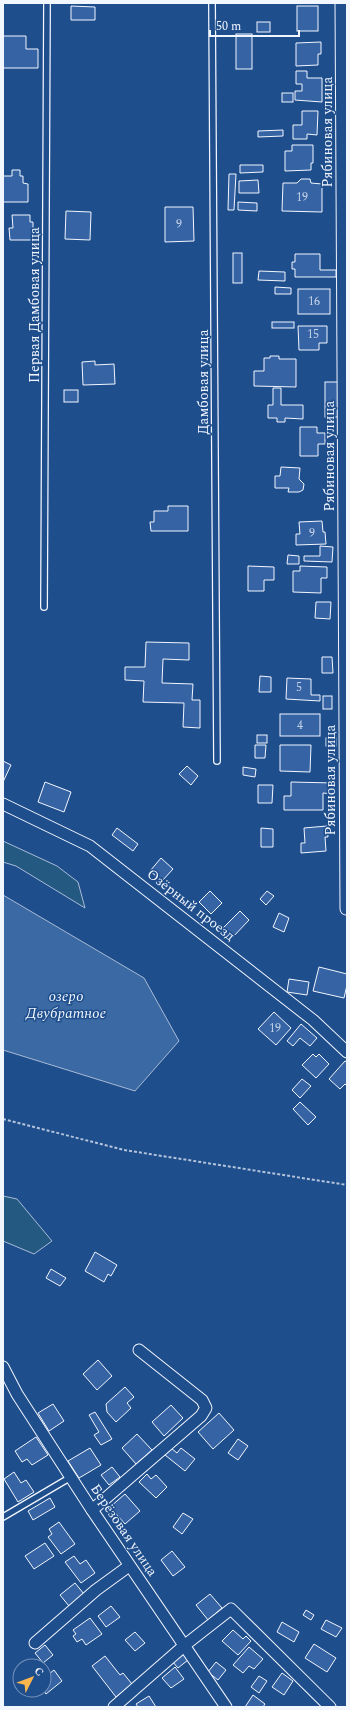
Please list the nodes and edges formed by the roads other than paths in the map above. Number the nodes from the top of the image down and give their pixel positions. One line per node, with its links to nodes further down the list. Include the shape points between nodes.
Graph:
1 (47, 3): 4 (lane, Первая Дамбовая улица)
2 (212, 3): 5 (lane, Дамбовая улица)
3 (341, 3): 7 (street, Рябиновая улица)
4 (44, 607)
5 (217, 761)
6 (3, 804): 8 (street, Озёрный проезд, via 90,846 313,1020)
7 (346, 909)
8 (347, 1051)
9 (139, 1350): 12 (street, via 202,1400 206,1408 201,1416)
10 (3, 1367): 11 (street, Берёзовая улица, via 17,1394)
11 (71, 1477): 12 (street, Берёзовая улица); 13 (lane)
12 (92, 1510): 14 (street, Берёзовая улица)
13 (3, 1517)
14 (129, 1566): 15 (street, via 96,1590); 16 (street, Берёзовая улица)
15 (35, 1643)
16 (184, 1645): 17 (street); 18 (street, Берёзовая улица); 19 (street, via 231,1609)
17 (114, 1707)
18 (226, 1707)
19 (330, 1707)

